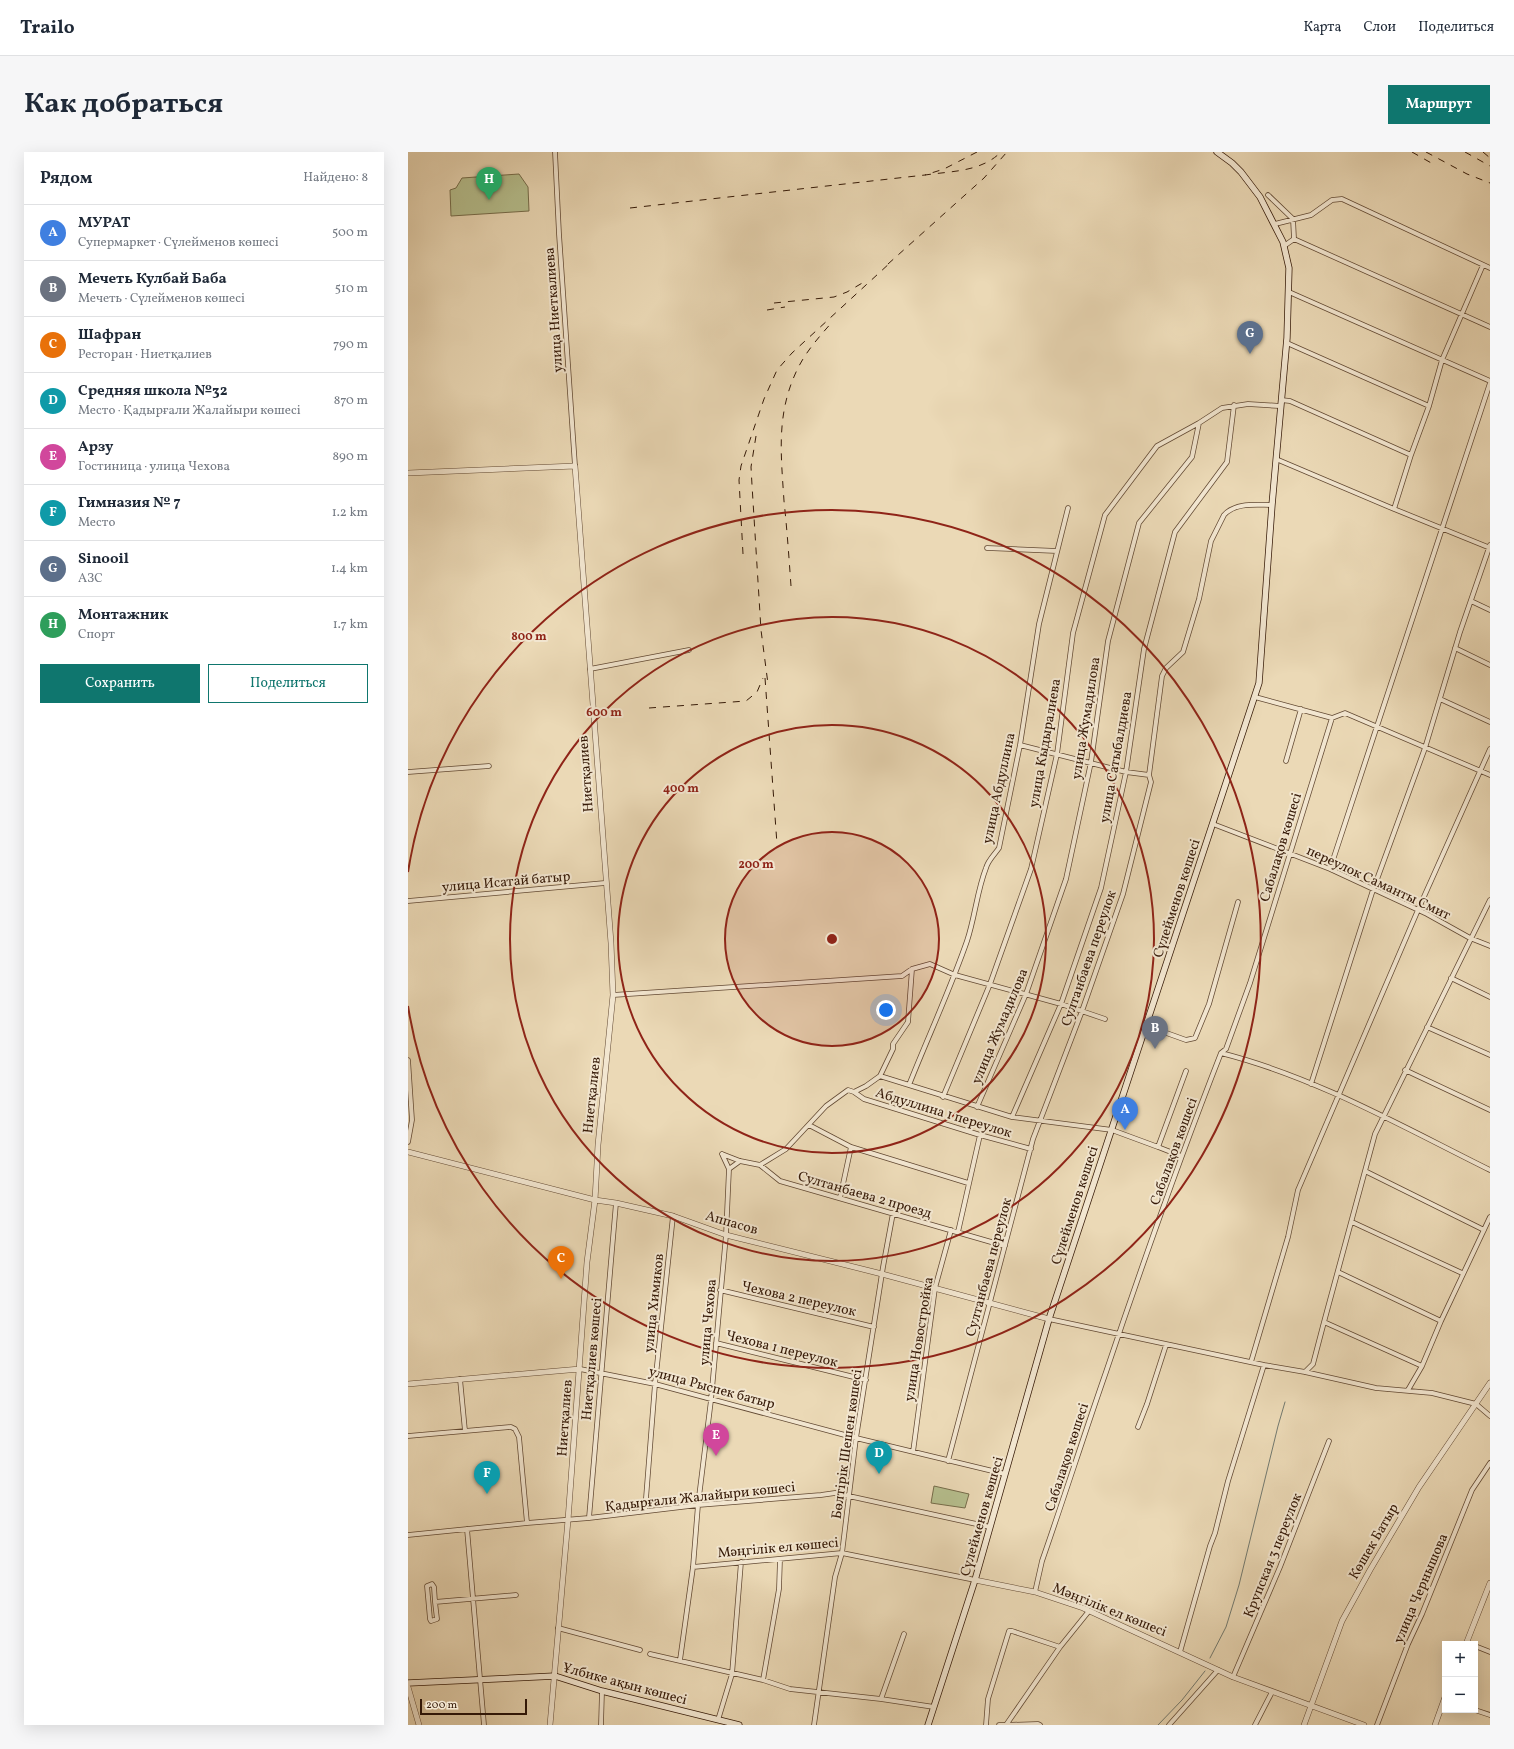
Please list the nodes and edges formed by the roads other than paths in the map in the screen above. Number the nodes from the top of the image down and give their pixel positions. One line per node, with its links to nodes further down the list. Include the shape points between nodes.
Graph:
1 (555, 152): 22 (street, улица Ниеткалиева)
2 (1217, 152): 5 (main road, Сүлейменов көшесі, via 1241,172 1260,197)
3 (1268, 195): 4 (street)
4 (1293, 219): 5 (street); 6 (street); 8 (street, via 1311,215 1332,200 1342,199)
5 (1275, 224): 7 (main road, Сүлейменов көшесі)
6 (1294, 239): 7 (street); 11 (street)
7 (1284, 246): 10 (main road, Сүлейменов көшесі, via 1289,268)
8 (1483, 265): 9 (street); 11 (street)
9 (1490, 268)
10 (1289, 292): 13 (main road, Сүлейменов көшесі); 14 (street)
11 (1461, 313): 12 (street); 14 (street)
12 (1490, 327)
13 (1287, 343): 16 (main road, Сүлейменов көшесі); 18 (street)
14 (1442, 360): 15 (street); 18 (street)
15 (1490, 382): 27 (street)
16 (1280, 403): 17 (street); 20 (street, via 1290,401); 21 (main road, Сүлейменов көшесі)
17 (1234, 405): 19 (street, via 1222,408); 52 (street, улица Сатыбалдиева, via 1228,462 1174,532 1144,649)
18 (1428, 406): 20 (street)
19 (1199, 423): 46 (street, улица Кыдыралиева, via 1157,446 1105,515 1073,633); 48 (street, улица Жумадилова, via 1192,456 1139,524 1108,640)
20 (1411, 455): 26 (street)
21 (1276, 459): 24 (main road, Сүлейменов көшесі); 26 (street)
22 (576, 466): 23 (street); 36 (street, Ниетқалиев)
23 (408, 473)
24 (1272, 505): 37 (main road, Сүлейменов көшесі, via 1261,669); 53 (street, Султанбаева переулок, via 1239,506 1227,512 1219,523 1211,541 1199,599 1183,652 1166,668 1162,676)
25 (1068, 508): 30 (street, улица Абдуллина)
26 (1394, 509): 27 (street)
27 (1441, 529): 28 (street); 42 (street)
28 (1490, 547): 31 (street)
29 (987, 548): 30 (street)
30 (1057, 551): 43 (street, улица Абдуллина, via 1039,624)
31 (1471, 601): 32 (street); 33 (street)
32 (1490, 610)
33 (1455, 648): 35 (street); 38 (street)
34 (689, 650): 36 (street)
35 (1490, 665)
36 (590, 669): 58 (street, Ниетқалиев)
37 (1255, 697): 39 (street); 55 (main road, Сүлейменов көшесі)
38 (1440, 699): 41 (street); 44 (street)
39 (1302, 709): 40 (street); 47 (street)
40 (1332, 718): 42 (street, via 1345,713); 56 (street, Сабалақов көшесі)
41 (1490, 722)
42 (1376, 727): 44 (street); 57 (street)
43 (1020, 745): 46 (street); 67 (street, улица Абдуллина, via 999,848 986,867 973,923)
44 (1425, 748): 50 (street); 59 (street)
45 (1490, 749): 50 (street)
46 (1057, 754): 48 (street); 69 (street, улица Кыдыралиева, via 1031,868)
47 (1286, 761)
48 (1090, 762): 52 (street); 70 (street, улица Жумадилова, via 1066,879)
49 (489, 766): 51 (street)
50 (1481, 771): 54 (street); 63 (street)
51 (408, 772)
52 (1126, 772): 53 (street); 73 (street, улица Сатыбалдиева, via 1101,888)
53 (1149, 775): 74 (street, Султанбаева переулок, via 1151,782 1122,894)
54 (1490, 775)
55 (1213, 824): 56 (street, переулок Саманты Смит); 76 (main road, Сүлейменов көшесі)
56 (1289, 853): 57 (street, переулок Саманты Смит); 78 (street, Сабалақов көшесі, via 1250,983 1226,1049)
57 (1330, 869): 59 (street, переулок Саманты Смит)
58 (605, 883): 61 (street, улица Исатай батыр); 71 (street, Ниетқалиев)
59 (1373, 890): 63 (street, переулок Саманты Смит); 84 (street)
60 (1490, 900): 64 (street)
61 (408, 901)
62 (1238, 902): 76 (street, via 1208,1004 1195,1038 1186,1040)
63 (1418, 910): 64 (street, переулок Саманты Смит); 87 (street)
64 (1470, 938): 65 (street, переулок Саманты Смит); 68 (street)
65 (1490, 946)
66 (912, 969): 67 (street, via 930,964); 71 (street, via 902,976); 83 (street, via 908,1022 893,1044)
67 (955, 974): 69 (street); 85 (street, улица Абдуллина)
68 (1450, 978): 72 (street); 77 (street)
69 (990, 984): 70 (street); 88 (street, улица Кыдыралиева)
70 (1026, 994): 73 (street); 89 (street, улица Жумадилова)
71 (613, 995): 111 (street, Ниетқалиев)
72 (1490, 997)
73 (1061, 1004): 74 (street); 91 (street, улица Сатыбалдиева)
74 (1082, 1011): 75 (street); 93 (street, Султанбаева переулок)
75 (1105, 1019)
76 (1147, 1026): 95 (main road, Сүлейменов көшесі)
77 (1427, 1027): 79 (street); 81 (street)
78 (1221, 1053): 84 (street); 103 (street, Сабалақов көшесі)
79 (1490, 1054)
80 (408, 1060): 97 (street, via 412,1120)
81 (1406, 1070): 90 (street); 92 (street)
82 (1186, 1071): 99 (street)
83 (880, 1076): 85 (street); 86 (street)
84 (1311, 1084): 87 (street)
85 (909, 1085): 88 (street)
86 (854, 1092): 94 (street, via 848,1090 837,1097); 96 (street, Абдуллина 1 переулок, via 864,1099)
87 (1338, 1096): 92 (street); 135 (street, via 1298,1190 1288,1237)
88 (943, 1097): 89 (street)
89 (977, 1107): 91 (street)
90 (1490, 1110)
91 (1012, 1117): 93 (street)
92 (1383, 1117): 107 (street); 108 (street, via 1375,1134)
93 (1040, 1122): 95 (street); 100 (street, Султанбаева переулок)
94 (809, 1125): 98 (street); 105 (street, via 786,1149)
95 (1112, 1130): 99 (street); 128 (main road, Сүлейменов көшесі)
96 (980, 1135): 100 (street, Абдуллина 1 переулок); 109 (street)
97 (408, 1142)
98 (851, 1147): 109 (street); 110 (street)
99 (1158, 1147): 103 (street)
100 (1031, 1149): 121 (street, Султанбаева переулок)
101 (408, 1152): 111 (street, Аппасов)
102 (722, 1154): 104 (street, Султанбаева 2 проезд); 106 (street, улица Чехова)
103 (1181, 1156): 132 (street, Сабалақов көшесі)
104 (740, 1161): 105 (street, Султанбаева 2 проезд); 106 (street)
105 (760, 1165): 110 (street, Султанбаева 2 проезд, via 780,1181)
106 (729, 1169): 120 (street, улица Чехова)
107 (1490, 1170)
108 (1365, 1171): 116 (street); 118 (street)
109 (968, 1184): 119 (street)
110 (840, 1198): 113 (street, Султанбаева 2 проезд)
111 (595, 1200): 112 (street, Аппасов); 138 (street, Ниетқалиев, via 587,1262)
112 (616, 1203): 114 (street, Аппасов); 140 (street, Ниетқалиев көшесі)
113 (893, 1213): 117 (street, Султанбаева 2 проезд); 124 (street, Бөлтірік Шешен көшесі)
114 (672, 1216): 120 (street, Аппасов); 145 (street, улица Химиков)
115 (1490, 1217): 118 (street)
116 (1352, 1222): 122 (street); 123 (street)
117 (951, 1230): 119 (street, Султанбаева 2 проезд); 125 (street, улица Новостройка)
118 (1484, 1230): 123 (street)
119 (958, 1232): 121 (street, Султанбаева 2 проезд)
120 (726, 1235): 124 (street, Аппасов); 126 (street, улица Чехова)
121 (1005, 1246): 127 (street, Султанбаева переулок)
122 (1338, 1272): 129 (street); 130 (street)
123 (1462, 1273): 129 (street)
124 (882, 1274): 125 (street, Аппасов); 131 (street, Бөлтірік Шешен көшесі)
125 (935, 1288): 127 (street, Аппасов); 155 (street, улица Новостройка)
126 (720, 1290): 131 (street, Чехова 2 переулок); 133 (street, улица Чехова)
127 (990, 1304): 128 (street, Аппасов); 156 (street, Султанбаева переулок)
128 (1050, 1319): 132 (street); 158 (main road, Сүлейменов көшесі)
129 (1441, 1321): 137 (street)
130 (1324, 1322): 137 (street); 139 (street, via 1313,1364)
131 (874, 1327): 142 (street, Бөлтірік Шешен көшесі)
132 (1119, 1333): 134 (street); 174 (street, Сабалақов көшесі, via 1042,1561)
133 (716, 1343): 142 (street, Чехова 1 переулок); 147 (street, улица Чехова)
134 (1166, 1345): 135 (street); 150 (street)
135 (1251, 1362): 136 (street)
136 (1264, 1364): 139 (street); 185 (street)
137 (1422, 1366): 146 (street)
138 (580, 1369): 140 (street, улица Рыспек батыр); 141 (street, улица Рыспек батыр); 163 (street, Ниетқалиев)
139 (1305, 1372): 146 (street, via 1376,1388)
140 (601, 1373): 145 (street, улица Рыспек батыр); 162 (street, Ниетқалиев көшесі)
141 (460, 1379): 144 (street, улица Рыспек батыр); 151 (street)
142 (866, 1380): 153 (street, Бөлтірік Шешен көшесі)
143 (1490, 1383): 148 (street, Көшек Батыр)
144 (408, 1384)
145 (655, 1384): 147 (street, улица Рыспек батыр); 161 (street, улица Химиков)
146 (1408, 1390): 148 (street)
147 (711, 1400): 153 (street, улица Рыспек батыр); 160 (street, улица Чехова)
148 (1476, 1404): 149 (street); 201 (street, Көшек Батыр, via 1419,1487 1342,1621)
149 (1490, 1416)
150 (1138, 1427)
151 (465, 1431): 152 (street); 164 (street, via 511,1427 515,1429 519,1436)
152 (408, 1436)
153 (856, 1438): 155 (street, улица Рыспек батыр); 159 (street, Бөлтірік Шешен көшесі)
154 (1329, 1441): 192 (street, Крупская 3 переулок, via 1280,1567)
155 (913, 1452): 156 (street, улица Рыспек батыр)
156 (948, 1461): 158 (street, улица Рыспек батыр)
157 (1490, 1463): 222 (street, улица Чернышова, via 1472,1490)
158 (1005, 1474): 165 (main road, Сүлейменов көшесі)
159 (848, 1495): 160 (street, Қадырғали Жалайыри көшесі, via 835,1493); 165 (street, Қадырғали Жалайыри көшесі); 168 (street, Бөлтірік Шешен көшесі)
160 (698, 1505): 161 (street, Қадырғали Жалайыри көшесі); 171 (street, улица Чехова)
161 (645, 1511): 162 (street, Қадырғали Жалайыри көшесі)
162 (588, 1518): 163 (street, Қадырғали Жалайыри көшесі)
163 (568, 1520): 164 (street, Қадырғали Жалайыри көшесі); 179 (street, Ниетқалиев)
164 (527, 1523): 166 (street, Қадырғали Жалайыри көшесі)
165 (990, 1527): 172 (main road, Сүлейменов көшесі)
166 (467, 1529): 167 (street, Қадырғали Жалайыри көшесі); 176 (street)
167 (408, 1535)
168 (842, 1553): 169 (street, Мәңгілік ел көшесі); 172 (street, Мәңгілік ел көшесі); 199 (street, Бөлтірік Шешен көшесі, via 835,1577)
169 (780, 1559): 170 (street, Мәңгілік ел көшесі); 194 (street, via 779,1589)
170 (741, 1562): 171 (street, Мәңгілік ел көшесі); 190 (street)
171 (693, 1567): 188 (street, улица Чехова)
172 (975, 1580): 174 (street, Мәңгілік ел көшесі); 203 (main road, Сүлейменов көшесі)
173 (1490, 1582): 181 (street)
174 (1035, 1592): 178 (street, Мәңгілік ел көшесі)
175 (516, 1595): 176 (street)
176 (473, 1599): 177 (street); 193 (street)
177 (435, 1602): 177 (street, via 434,1587 429,1584 427,1586 431,1621 437,1619)
178 (1089, 1611): 182 (street); 185 (street, Мәңгілік ел көшесі)
179 (558, 1628): 184 (street); 191 (street, Ниетқалиев)
180 (904, 1634): 200 (street)
181 (1468, 1641)
182 (1060, 1647): 214 (street, via 1009,1631 988,1700); 216 (street)
183 (1478, 1647): 186 (street)
184 (640, 1650)
185 (1180, 1652): 189 (street, Мәңгілік ел көшесі)
186 (1490, 1652)
187 (650, 1654): 188 (street)
188 (680, 1660): 190 (street)
189 (1218, 1670): 192 (street, Мәңгілік ел көшесі); 218 (street)
190 (732, 1674): 194 (street); 206 (street)
191 (555, 1676): 193 (main road, Ұлбике ақын көшесі); 197 (main road, Ұлбике ақын көшесі); 209 (street, Ниетқалиев)
192 (1233, 1677): 198 (street, Мәңгілік ел көшесі)
193 (480, 1680): 195 (main road, Ұлбике ақын көшесі); 208 (street)
194 (763, 1680): 199 (street, via 790,1690)
195 (408, 1684)
196 (408, 1687): 207 (street)
197 (602, 1691): 206 (main road, Ұлбике ақын көшесі); 210 (street)
198 (1272, 1692): 201 (street, Мәңгілік ел көшесі); 219 (street)
199 (818, 1693): 200 (street); 212 (street, Бөлтірік Шешен көшесі)
200 (881, 1699): 203 (street)
201 (1311, 1706): 220 (street, Көшек Батыр); 221 (street, Мәңгілік ел көшесі)
202 (1442, 1706): 223 (street)
203 (934, 1707): 213 (main road, Сүлейменов көшесі)
204 (1478, 1711): 205 (street)
205 (1490, 1715)
206 (718, 1720): 211 (main road, Ұлбике ақын көшесі)
207 (419, 1725)
208 (484, 1725)
209 (550, 1725)
210 (601, 1725)
211 (739, 1725)
212 (814, 1725)
213 (928, 1725)
214 (986, 1725)
215 (999, 1725): 216 (street)
216 (1006, 1725): 217 (street)
217 (1040, 1725)
218 (1168, 1725)
219 (1256, 1725)
220 (1304, 1725)
221 (1364, 1725)
222 (1377, 1725)
223 (1435, 1725)

